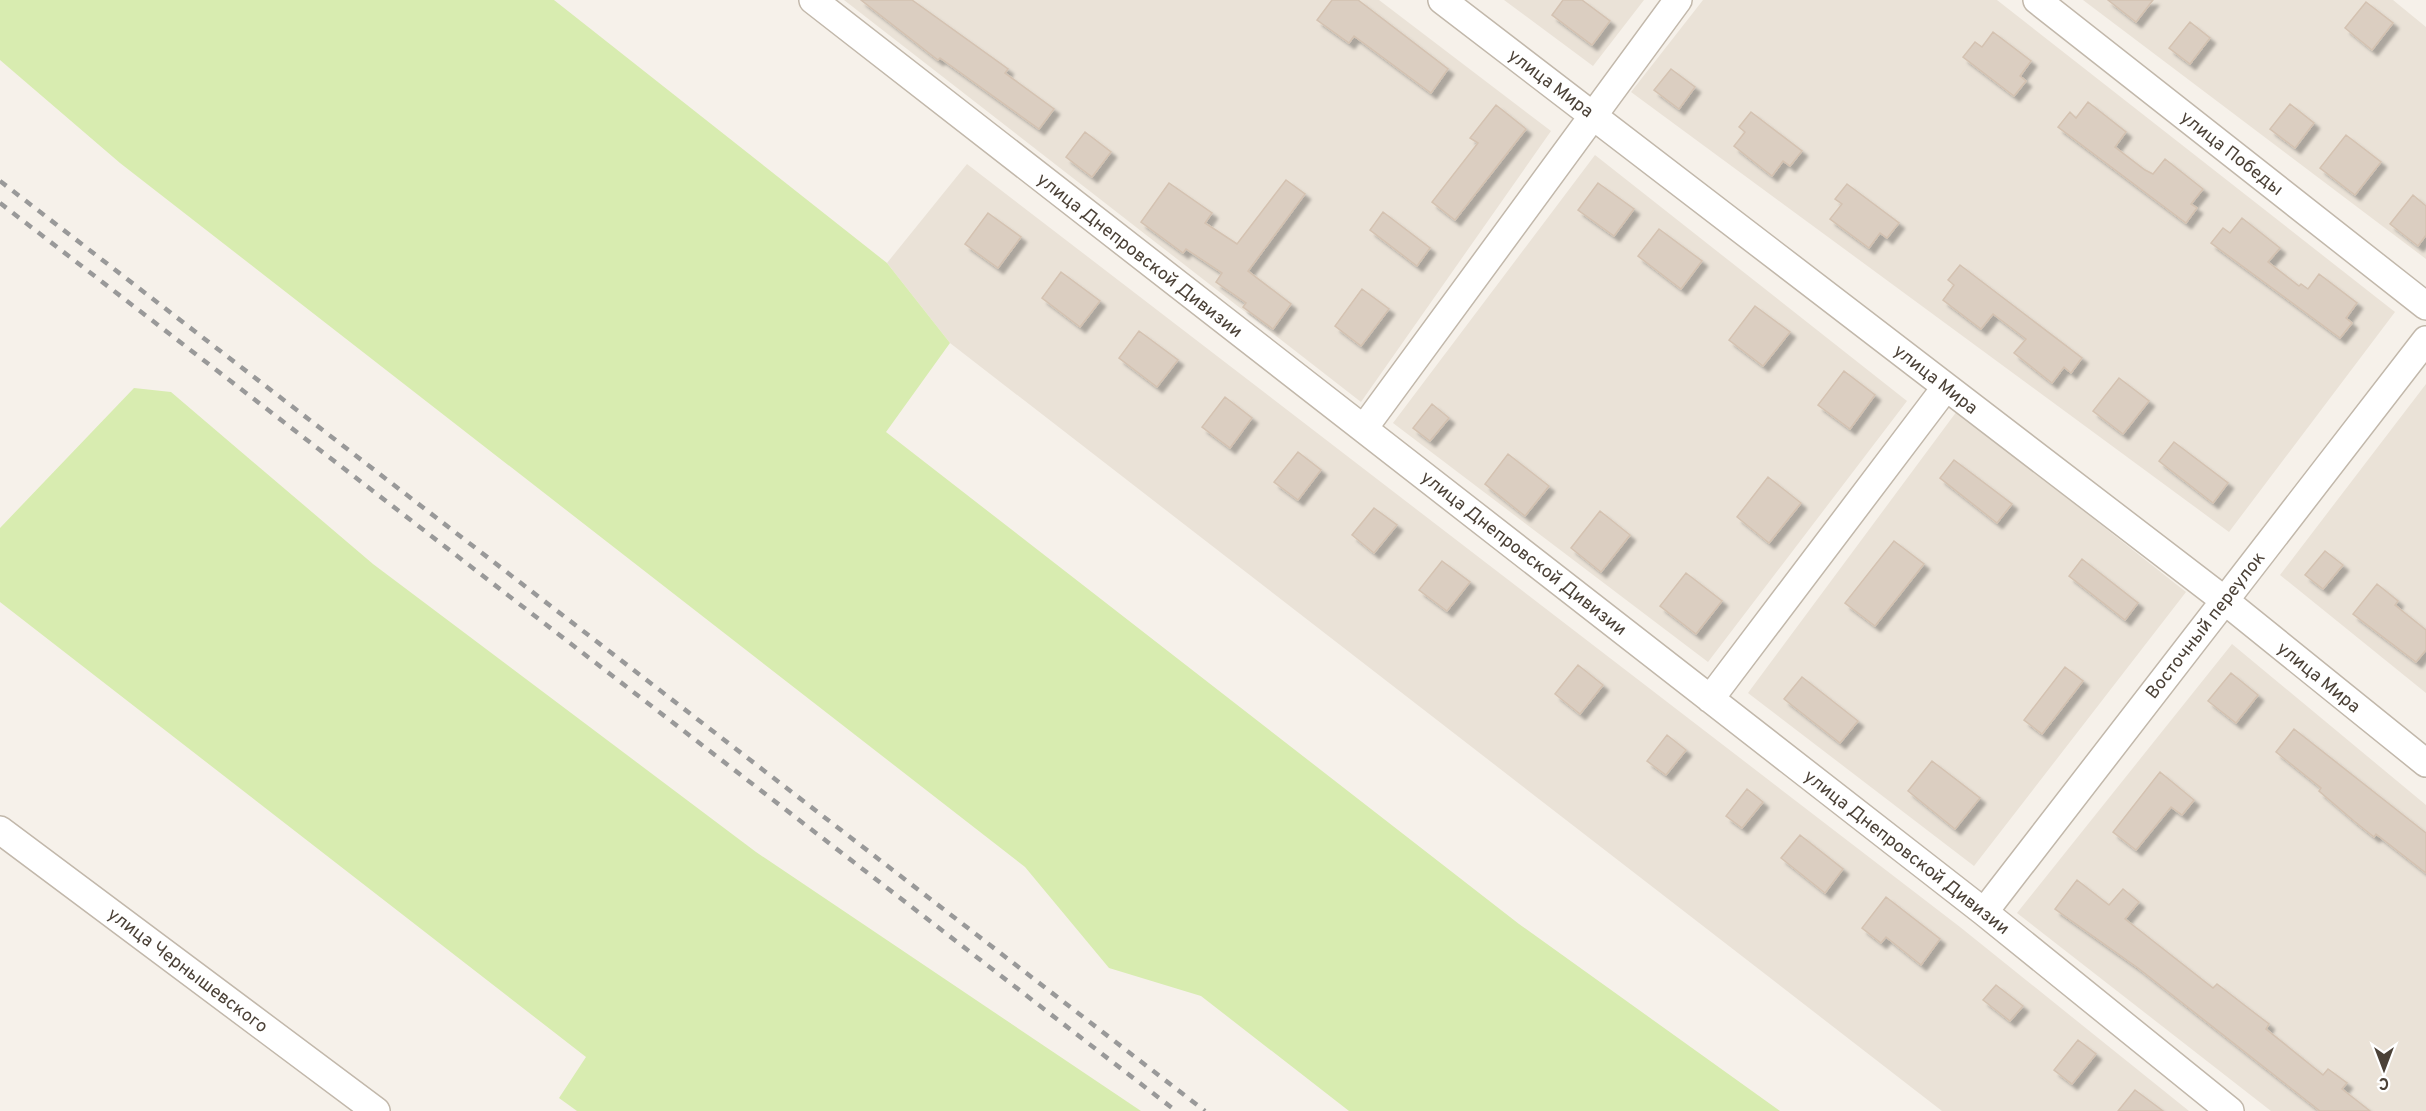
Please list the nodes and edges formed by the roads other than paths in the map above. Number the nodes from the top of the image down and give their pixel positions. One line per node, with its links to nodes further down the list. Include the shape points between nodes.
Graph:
1 (813, 0): 9 (street, улица Днепровской Дивизии)
2 (1442, 0): 5 (street, улица Мира)
3 (1678, 0): 5 (street)
4 (2037, 0): 6 (street, улица Победы)
5 (1593, 115): 8 (street, улица Мира); 9 (street)
6 (2426, 306)
7 (2426, 340): 10 (street, Восточный переулок)
8 (1946, 387): 10 (street, улица Мира); 11 (street)
9 (1364, 428): 11 (street, улица Днепровской Дивизии)
10 (2224, 600): 12 (street, улица Мира); 14 (street, Восточный переулок)
11 (1710, 699): 14 (street, улица Днепровской Дивизии)
12 (2426, 763)
13 (0, 830): 15 (street, улица Чернышевского)
14 (1984, 912): 16 (street, улица Днепровской Дивизии)
15 (376, 1111)
16 (2230, 1111)

